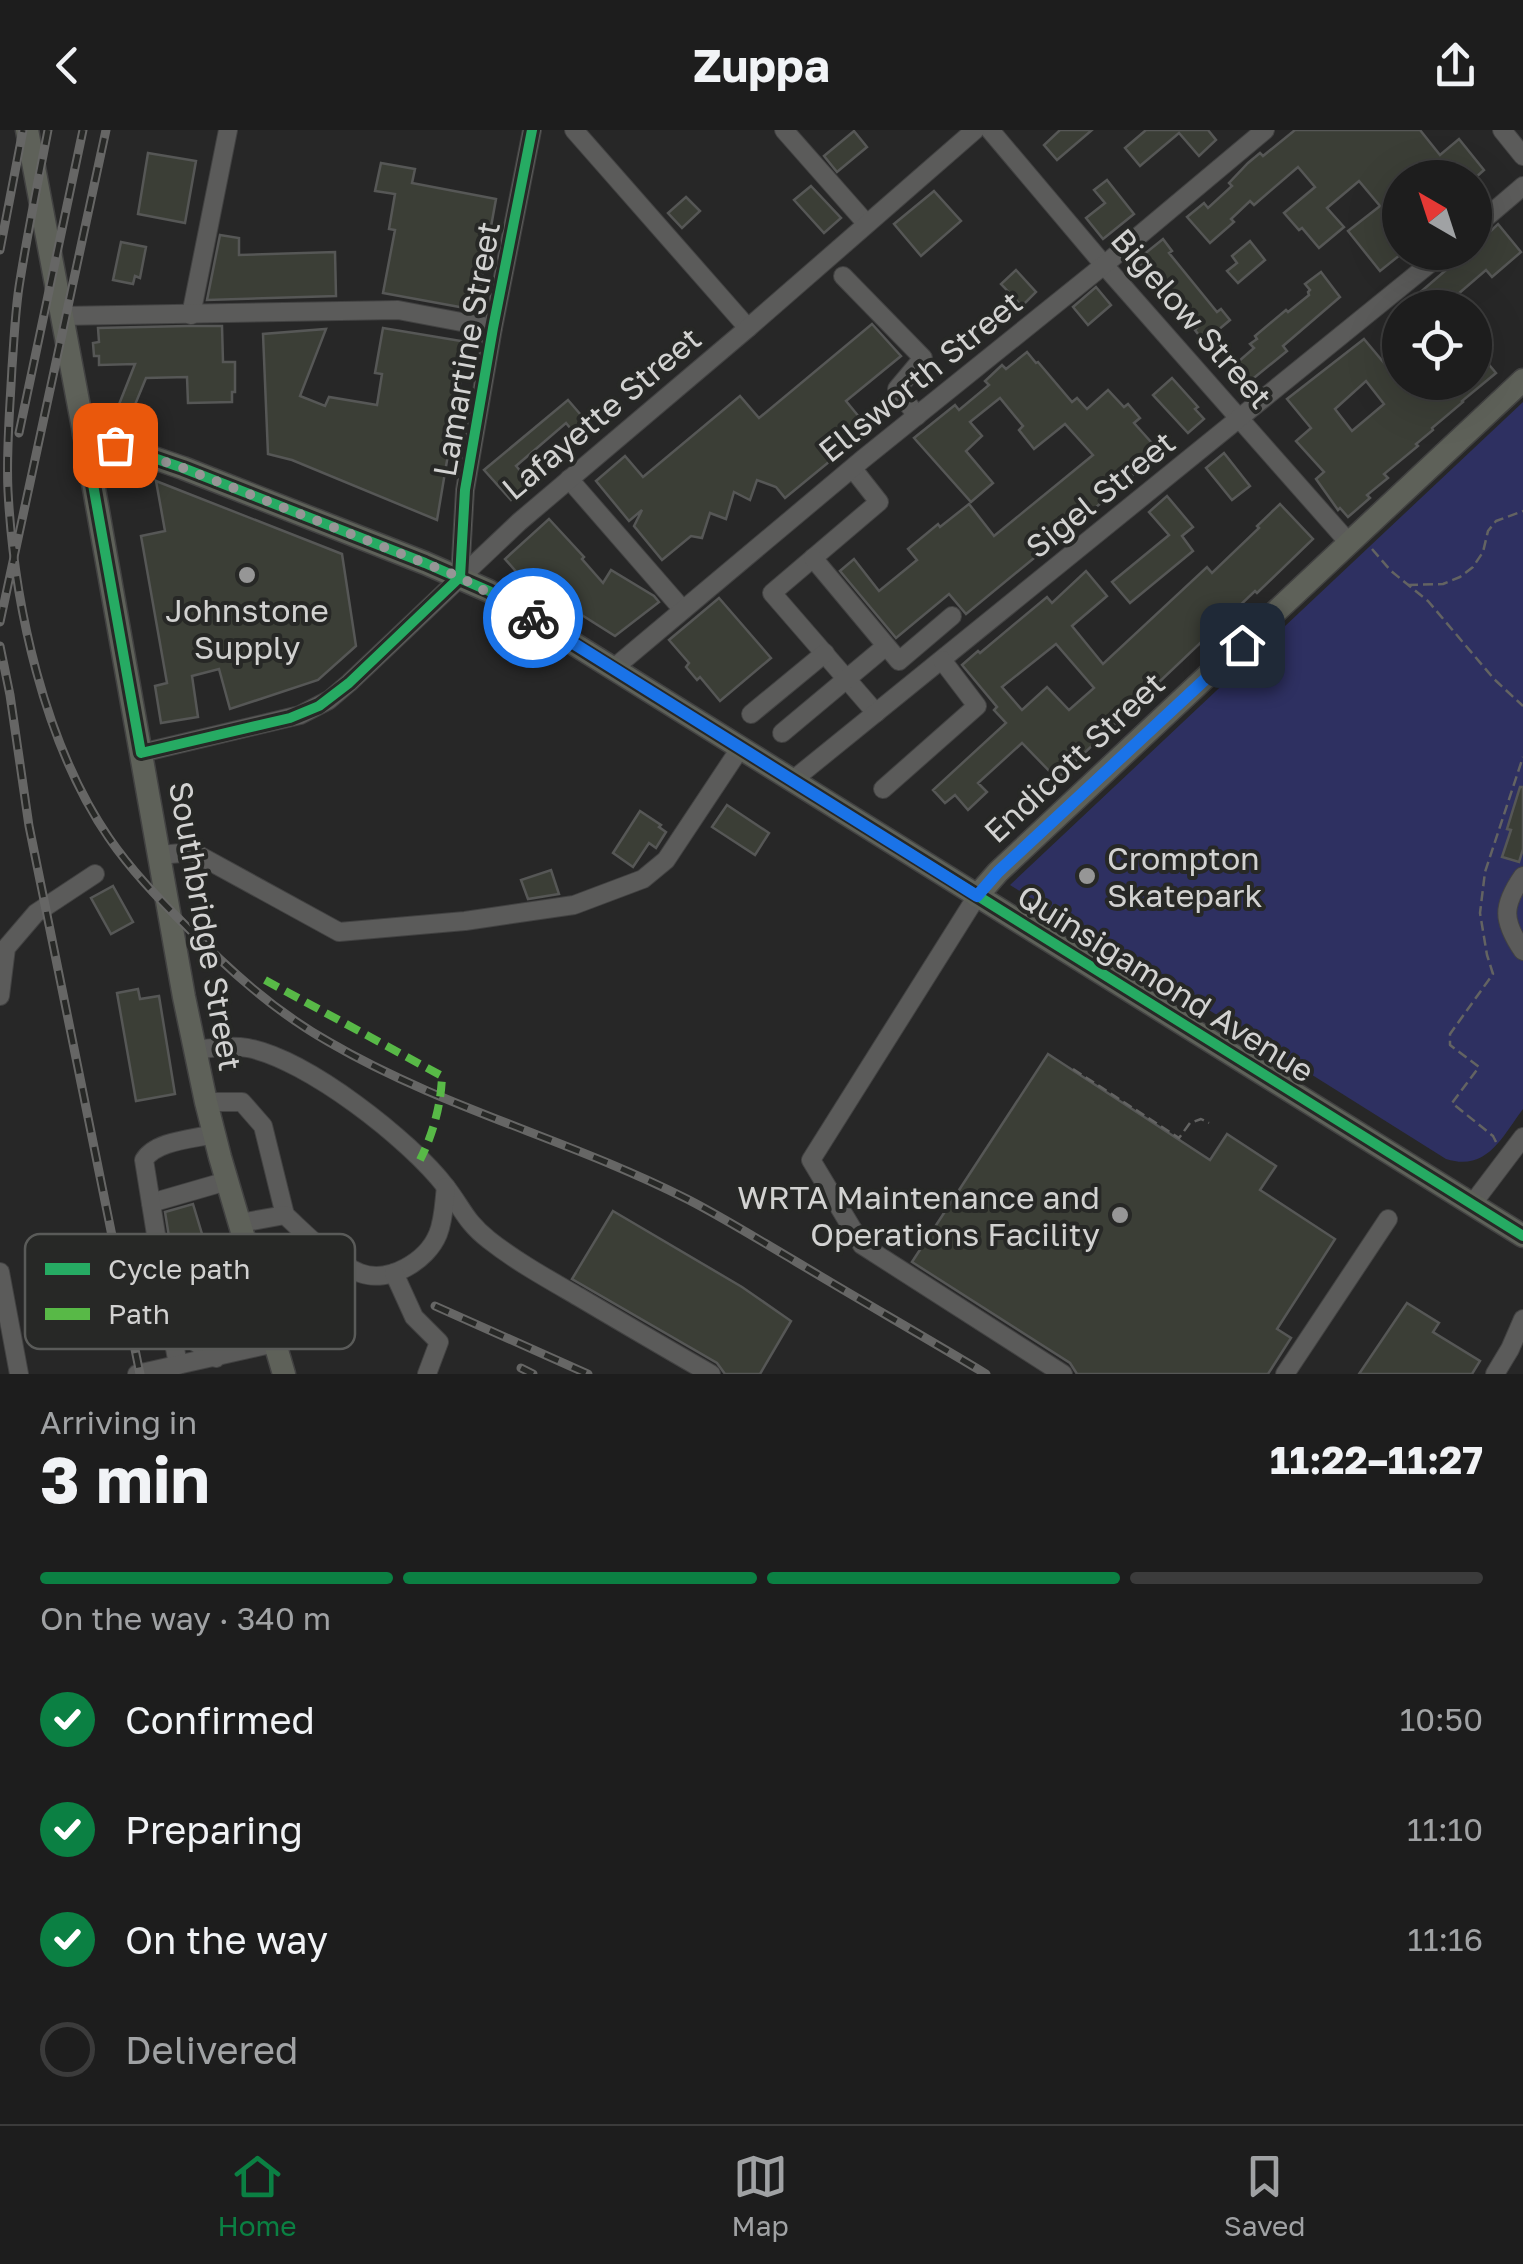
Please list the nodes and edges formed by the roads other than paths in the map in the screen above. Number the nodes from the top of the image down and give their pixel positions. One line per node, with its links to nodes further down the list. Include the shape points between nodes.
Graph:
1 (27, 130): 18 (main road, Southbridge Street)
2 (228, 130): 17 (street)
3 (532, 130): 19 (street, Lamartine Street)
4 (574, 130): 20 (street)
5 (784, 130): 13 (street)
6 (974, 130): 13 (street, Lafayette Street)
7 (990, 130): 14 (street, Bigelow Street)
8 (1265, 130): 14 (street, Ellsworth Street)
9 (1502, 130): 10 (street)
10 (1523, 156)
11 (1523, 186): 12 (street)
12 (1492, 212)
13 (866, 223): 20 (street, Lafayette Street)
14 (1104, 265): 22 (street, Ellsworth Street); 23 (street, Bigelow Street)
15 (1422, 270): 23 (street, Sigel Street)
16 (843, 276): 22 (street, via 923,358 897,390)
17 (192, 314): 18 (street); 19 (street, via 398,310)
18 (61, 316): 24 (main road, Southbridge Street)
19 (493, 328): 29 (street, Lamartine Street, via 465,490)
20 (748, 328): 26 (street, Lafayette Street)
21 (1523, 380): 27 (main road, Endicott Street)
22 (916, 416): 25 (street, Ellsworth Street)
23 (1240, 418): 27 (street, Bigelow Street); 34 (street, Sigel Street)
24 (84, 434): 29 (main road, Quinsigamond Avenue); 41 (main road, Southbridge Street)
25 (853, 469): 28 (street, via 879,502); 30 (street, Ellsworth Street)
26 (569, 479): 29 (street, Lafayette Street); 30 (street)
27 (1359, 544): 47 (main road, Endicott Street)
28 (813, 558): 32 (street); 33 (street, via 772,593)
29 (460, 577): 35 (main road, Quinsigamond Avenue); 41 (street, Lafayette Street, via 320,706)
30 (684, 610): 35 (street, Ellsworth Street)
31 (952, 616): 32 (street, via 898,661)
32 (886, 646): 36 (street)
33 (825, 653): 36 (street); 38 (street)
34 (942, 660): 37 (street, Sigel Street); 43 (street, via 976,706)
35 (614, 668): 40 (main road, Quinsigamond Avenue)
36 (847, 679): 37 (street); 39 (street)
37 (876, 713): 42 (street, Sigel Street)
38 (751, 714)
39 (782, 733)
40 (741, 747): 42 (main road, Quinsigamond Avenue); 44 (street, via 666,860 643,879 574,905 339,932 192,852)
41 (142, 753): 44 (main road, Southbridge Street)
42 (793, 780): 47 (main road, Quinsigamond Avenue)
43 (883, 790)
44 (158, 855): 50 (main road, Southbridge Street)
45 (94, 874): 49 (street, via 36,913 6,948)
46 (1523, 876): 48 (street, via 1509,896 1507,917)
47 (977, 896): 57 (main road, Quinsigamond Avenue); 80 (street, via 811,1160 862,1245)
48 (1523, 951)
49 (0, 996)
50 (195, 1050): 51 (main road, Southbridge Street); 55 (street, via 250,1049 297,1066 365,1112)
51 (206, 1102): 52 (main road, Southbridge Street); 58 (street, via 242,1102 263,1126)
52 (214, 1134): 54 (main road, Southbridge Street); 56 (street, via 146,1155)
53 (1523, 1137): 57 (street)
54 (227, 1181): 56 (street); 60 (main road, Southbridge Street)
55 (446, 1187): 67 (street, via 437,1237 414,1264); 79 (street, via 468,1223 492,1243)
56 (152, 1203): 62 (street)
57 (1473, 1203): 61 (main road, Quinsigamond Avenue)
58 (285, 1215): 60 (street); 64 (street)
59 (1388, 1219): 81 (street)
60 (240, 1222): 63 (main road, Southbridge Street)
61 (1520, 1228)
62 (157, 1234)
63 (244, 1234)
64 (306, 1234)
65 (355, 1270): 67 (street)
66 (0, 1272): 75 (street)
67 (394, 1273): 78 (street, via 414,1317 439,1342)
68 (1523, 1319): 82 (street)
69 (175, 1349): 74 (street)
70 (205, 1349): 73 (street)
71 (251, 1349): 73 (street)
72 (277, 1349): 77 (main road, Southbridge Street)
73 (216, 1358): 74 (street)
74 (178, 1365): 76 (street)
75 (20, 1374)
76 (137, 1374)
77 (284, 1374)
78 (428, 1374)
79 (711, 1374)
80 (1063, 1374)
81 (1285, 1374)
82 (1494, 1374)

